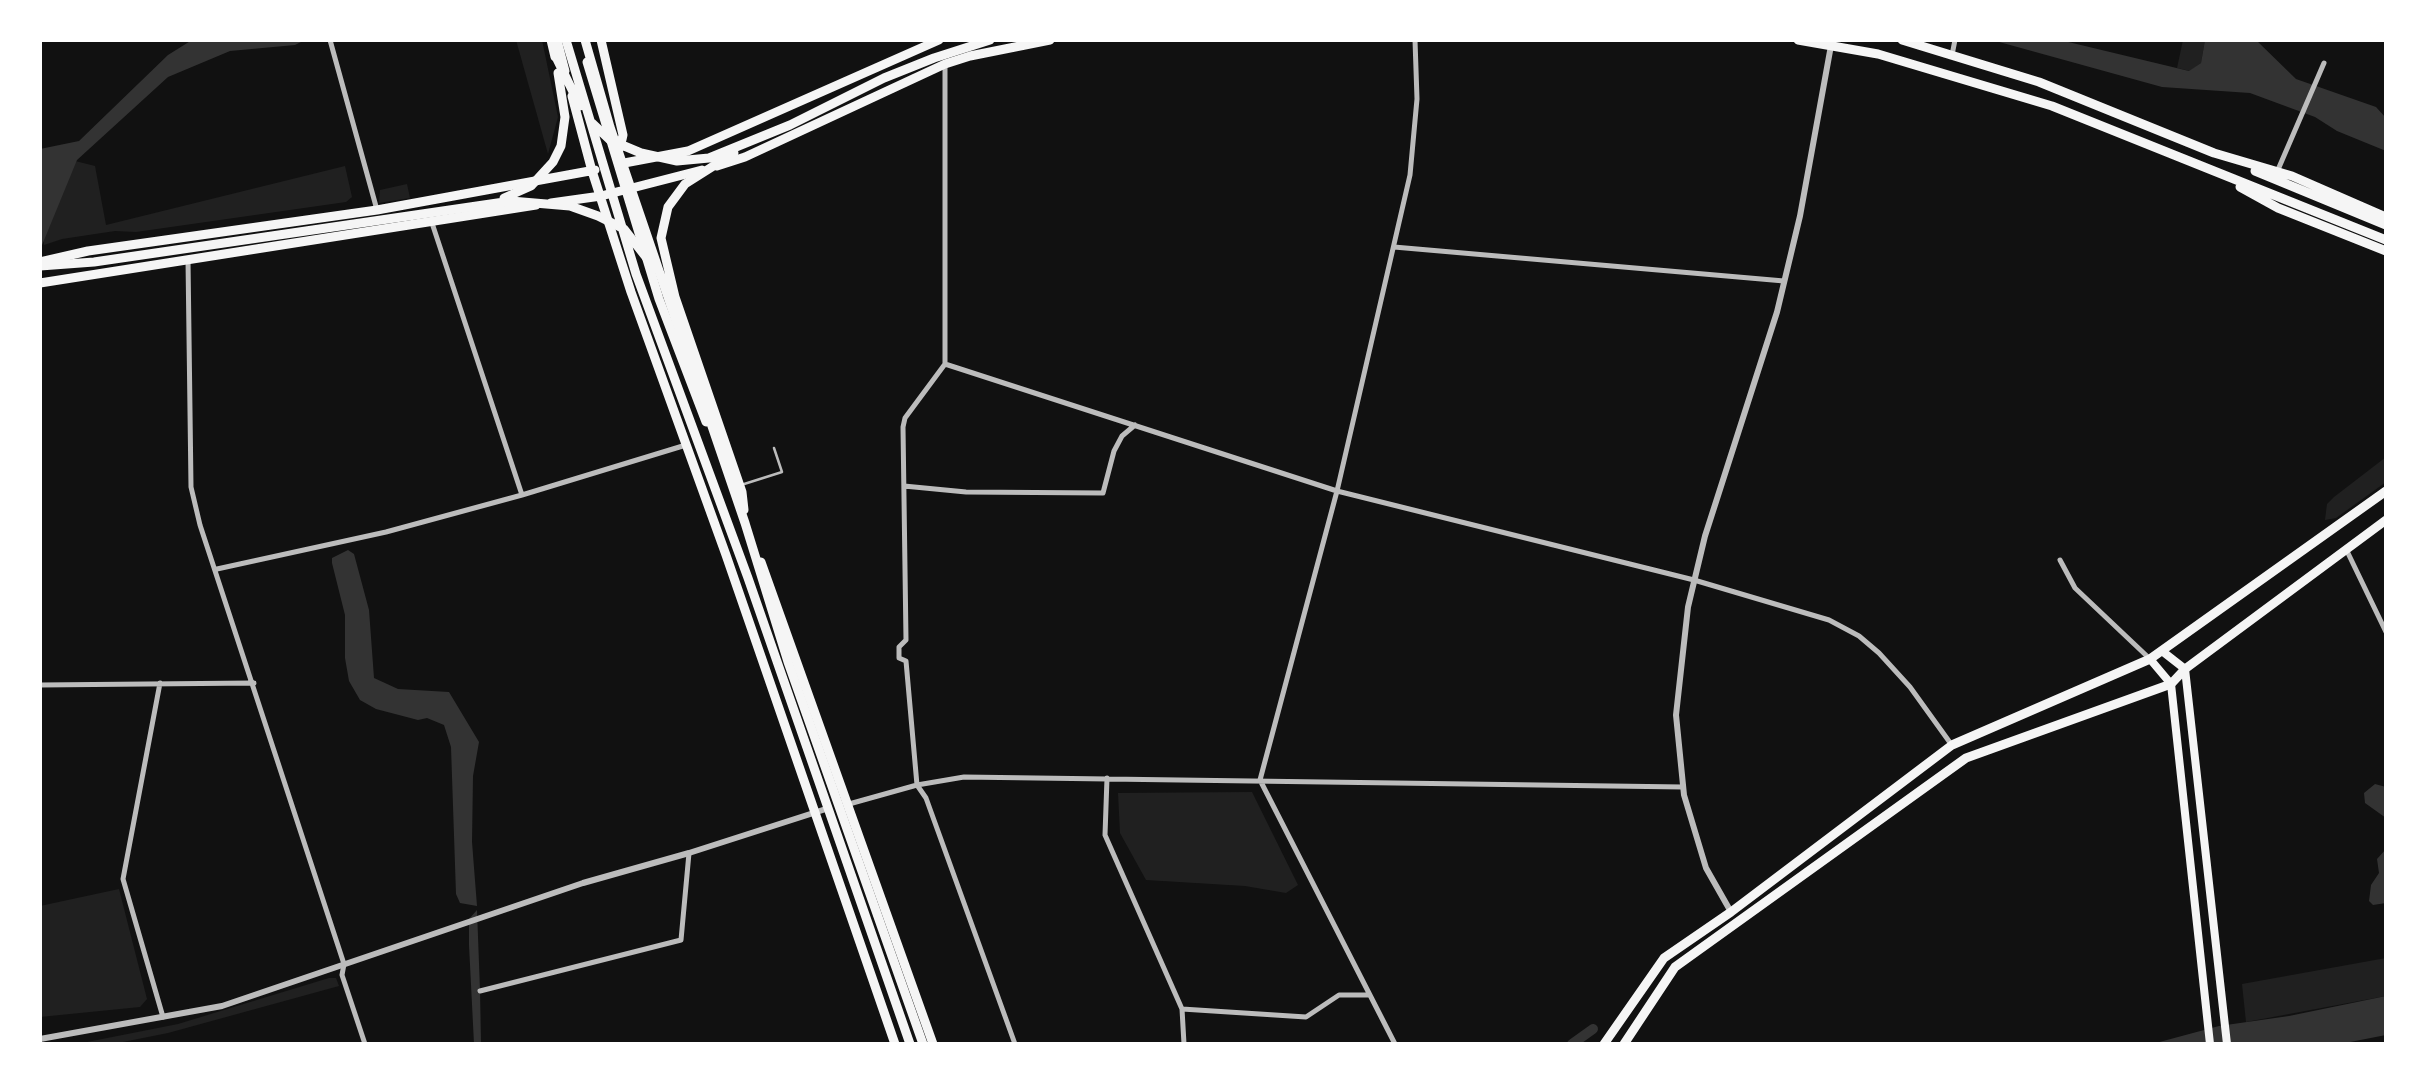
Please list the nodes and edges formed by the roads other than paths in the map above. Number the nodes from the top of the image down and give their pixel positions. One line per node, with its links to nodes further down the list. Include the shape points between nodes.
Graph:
1 (554, 40): 14 (main road); 22 (main road)
2 (566, 40): 79 (main road, via 636,274)
3 (583, 40): 20 (main road); 49 (main road)
4 (601, 40): 20 (main road, via 622,135)
5 (939, 40): 20 (main road, via 688,151)
6 (990, 40): 18 (main road, via 896,73)
7 (1050, 40): 17 (main road)
8 (1415, 40): 32 (street, via 1414,155)
9 (1798, 40): 13 (main road)
10 (1902, 40): 15 (main road)
11 (1955, 40): 15 (street)
12 (330, 41): 27 (street)
13 (1832, 42): 21 (main road, via 2052,106); 36 (street)
14 (554, 55): 18 (main road, via 595,128 625,148 696,160); 26 (main road, via 565,117 561,146 531,186)
15 (1952, 55): 19 (main road, via 2039,82)
16 (2324, 63): 23 (street)
17 (945, 64): 24 (main road, via 745,157); 39 (street)
18 (743, 146): 38 (main road, via 686,184 668,208 662,246)
19 (2214, 153): 23 (main road); 30 (main road)
20 (617, 165): 22 (main road); 24 (main road)
21 (2207, 169): 31 (main road); 33 (main road, via 2278,208)
22 (592, 171): 25 (main road); 27 (main road)
23 (2276, 172): 28 (main road)
24 (624, 190): 25 (main road); 44 (main road)
25 (601, 196): 29 (main road); 41 (main road)
26 (487, 203): 35 (main road, via 94,262); 38 (main road, via 537,201 598,216 640,246)
27 (377, 210): 35 (main road, via 88,251)
28 (2386, 217)
29 (432, 222): 34 (main road); 47 (street)
30 (2386, 226)
31 (2386, 240)
32 (1394, 247): 36 (street); 45 (street)
33 (2386, 251)
34 (188, 260): 37 (main road); 52 (street, via 192,487)
35 (40, 264)
36 (1784, 281): 53 (street)
37 (40, 283)
38 (675, 297): 49 (main road, via 742,492)
39 (945, 364): 40 (street); 43 (street, via 905,418)
40 (1135, 425): 43 (street, via 1114,450 1104,493); 45 (street)
41 (686, 445): 47 (street); 68 (main road)
42 (774, 448): 44 (lane, via 782,472)
43 (904, 486): 65 (street, via 906,640 899,658 906,661)
44 (732, 488): 67 (main road)
45 (1336, 491): 53 (street); 64 (street)
46 (2386, 491): 55 (main road)
47 (522, 495): 52 (street)
48 (2386, 520): 50 (main road)
49 (745, 523): 80 (main road)
50 (2346, 550): 54 (street); 57 (main road)
51 (2060, 560): 56 (street, via 2076,588)
52 (217, 570): 59 (street)
53 (1694, 580): 62 (street, via 1828,620 1859,636 1910,687); 66 (street, via 1676,715)
54 (2386, 632)
55 (2162, 651): 56 (main road); 57 (main road)
56 (2150, 659): 60 (main road); 62 (main road)
57 (2185, 669): 60 (main road); 88 (main road)
58 (160, 683): 59 (street); 61 (street); 75 (street, via 123,879)
59 (254, 683): 71 (street)
60 (2171, 684): 86 (main road, via 1966,758 1675,967); 87 (main road)
61 (40, 685)
62 (1952, 746): 70 (main road)
63 (1108, 778): 64 (street); 65 (street, via 964,777); 74 (street, via 1105,835)
64 (1260, 780): 66 (street); 73 (street)
65 (917, 786): 67 (street); 82 (street)
66 (1683, 787): 70 (street, via 1706,868)
67 (849, 804): 68 (street); 81 (main road)
68 (815, 810): 69 (street); 78 (main road)
69 (690, 853): 71 (street, via 583,882); 72 (street, via 681,940)
70 (1731, 912): 85 (main road, via 1664,958)
71 (344, 964): 75 (street, via 222,1006); 77 (street)
72 (480, 991)
73 (1370, 996): 74 (street, via 1340,995 1306,1017); 84 (street)
74 (1182, 1009): 83 (street)
75 (163, 1017): 76 (street)
76 (40, 1039)
77 (364, 1044)
78 (895, 1044)
79 (910, 1044)
80 (923, 1044)
81 (932, 1044)
82 (1015, 1044)
83 (1184, 1044)
84 (1395, 1044)
85 (1604, 1044)
86 (1624, 1044)
87 (2210, 1044)
88 (2228, 1044)

